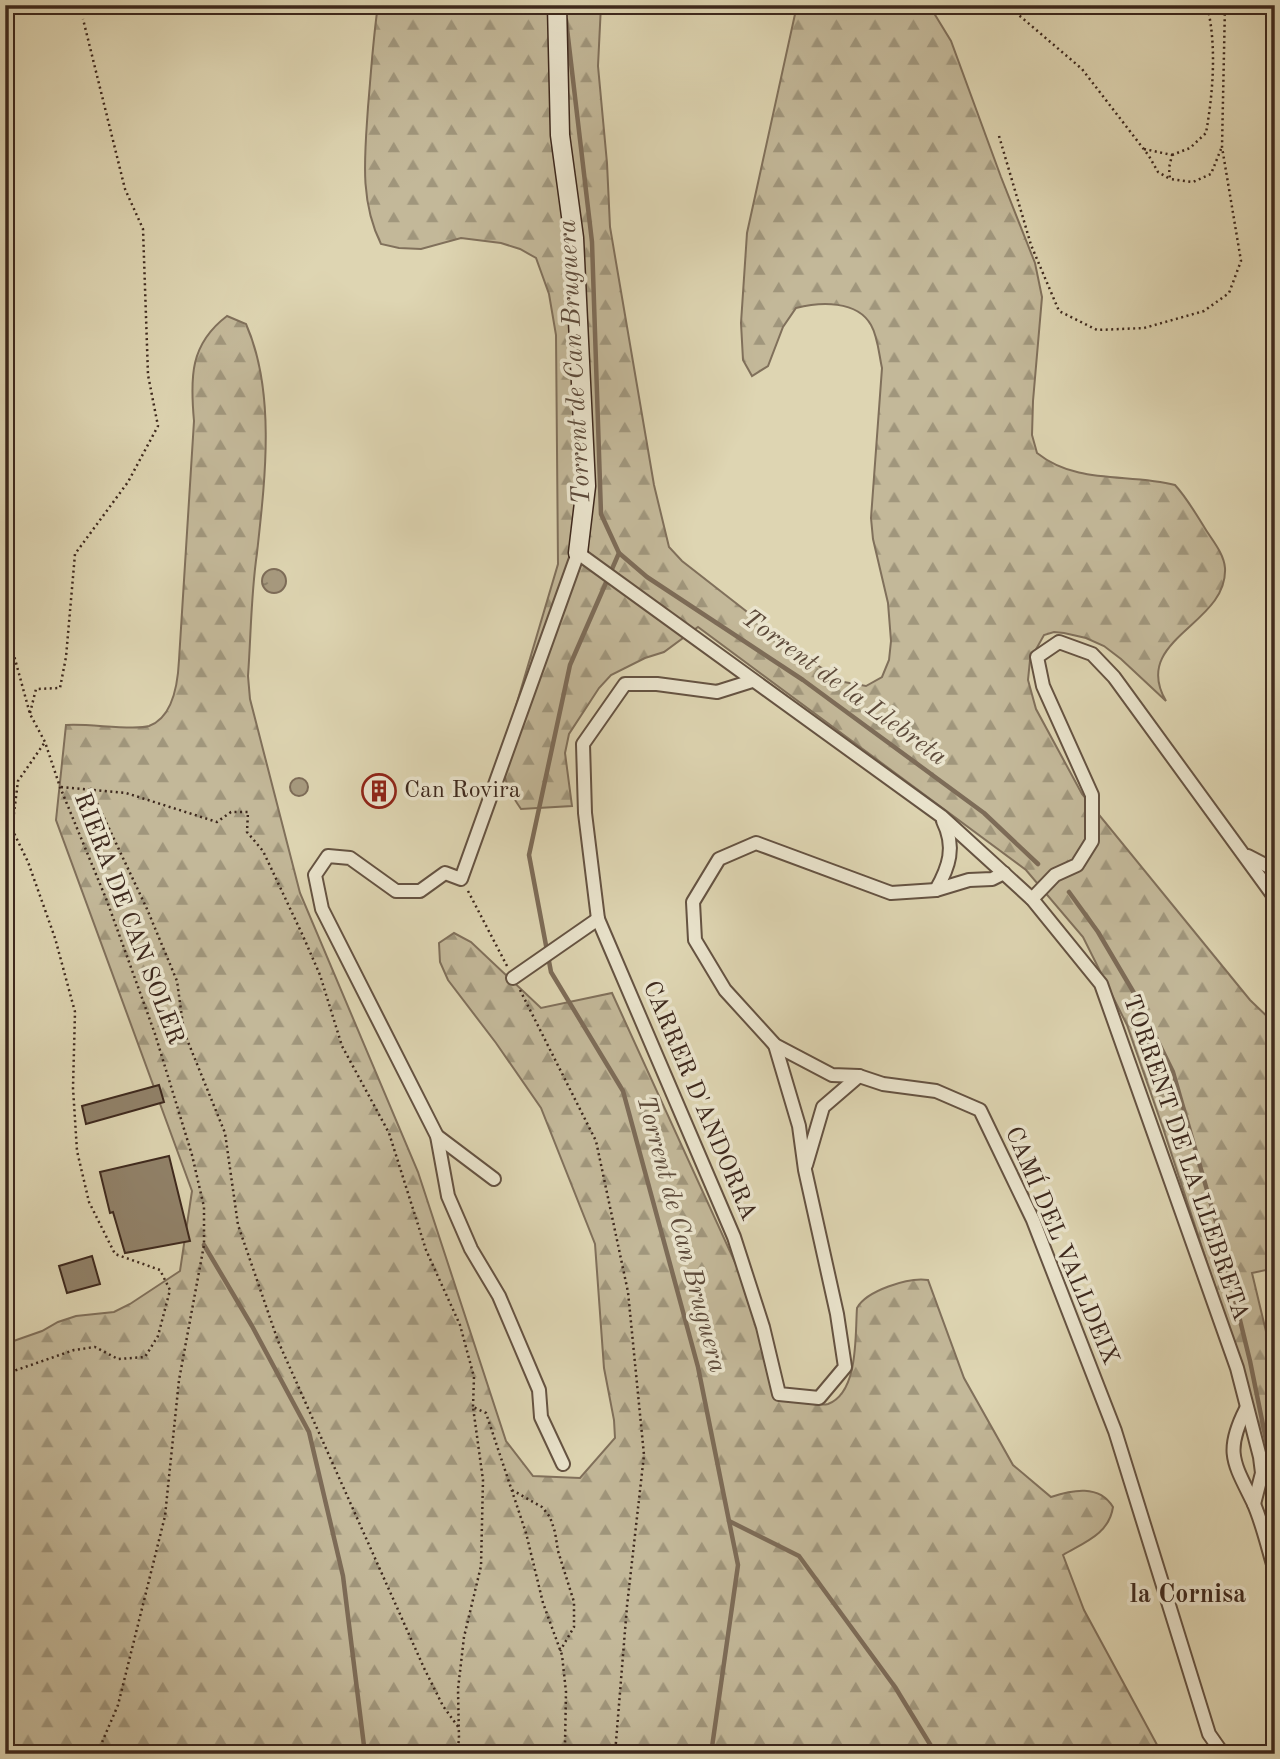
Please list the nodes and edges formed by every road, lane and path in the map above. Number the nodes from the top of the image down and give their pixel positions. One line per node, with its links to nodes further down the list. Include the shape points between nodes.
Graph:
1 (69, 5): 6 (street)
2 (557, 5): 12 (street, via 560,135 574,238 586,486)
3 (1007, 5): 9 (path, via 1082,69)
4 (1207, 5): 10 (path, via 1212,67 1206,133 1190,148)
5 (1225, 5): 8 (path)
6 (80, 6): 15 (path, via 125,189 142,229 148,375 158,426 128,482 75,554 60,688 36,689)
7 (999, 136): 8 (path, via 1031,245 1059,311 1097,330 1144,328 1204,311 1229,292 1241,261)
8 (1222, 147): 11 (path, via 1211,174 1194,182)
9 (1144, 149): 10 (path); 11 (path, via 1158,172)
10 (1172, 155): 11 (path)
11 (1170, 179)
12 (578, 553): 14 (street); 23 (street)
13 (5, 609): 15 (path, RIERA DE CAN SOLER)
14 (752, 681): 19 (street); 27 (street, CARRER D'ANDORRA, via 716,692 625,684 583,744 585,813)
15 (30, 714): 16 (path, RIERA DE CAN SOLER)
16 (45, 742): 17 (path, RIERA DE CAN SOLER); 34 (path, via 18,781 12,829 55,938 75,1012 77,1151 89,1202 115,1254 160,1270 170,1290 158,1336 145,1357 118,1359 95,1347)
17 (60, 787): 18 (path); 44 (path, RIERA DE CAN SOLER, via 159,1046 204,1208 204,1245 179,1380 165,1516 118,1705)
18 (90, 789): 35 (path, via 125,793 217,822 232,812 248,812 247,832 263,851 324,984 342,1046 389,1133 426,1250 460,1325 474,1377); 42 (path, via 177,981 184,1032 225,1133 238,1225 278,1341 424,1668)
19 (941, 816): 22 (street, TORRENT DE LA LLEBRETA); 24 (street, via 950,834 949,867)
20 (1245, 854): 21 (street); 25 (street); 26 (street, via 1114,677 1092,654 1059,642 1037,657 1043,686 1092,795 1092,841 1077,865 1055,875)
21 (1275, 870)
22 (1004, 873): 24 (street, CAMÍ DEL VALLDEIX); 26 (street, TORRENT DE LA LLEBRETA)
23 (461, 879): 28 (path); 31 (street, via 445,873 420,891 396,891 350,858 328,856 315,875 321,909)
24 (936, 890): 29 (street, CAMÍ DEL VALLDEIX, via 891,893 756,843 719,859 693,902 695,940 725,990)
25 (1275, 898)
26 (1032, 899): 36 (street, TORRENT DE LA LLEBRETA, via 1101,984 1237,1368)
27 (598, 919): 28 (street); 32 (street, CARRER D'ANDORRA, via 734,1237 779,1394 818,1398 845,1367)
28 (513, 978): 48 (path, via 596,1141 628,1293 644,1455)
29 (775, 1045): 30 (street, CAMÍ DEL VALLDEIX, via 832,1075); 32 (street, CARRER D'ANDORRA, via 799,1126)
30 (859, 1076): 32 (street, CARRER D'ANDORRA, via 823,1107); 49 (street, CAMÍ DEL VALLDEIX, via 936,1091 980,1110 1033,1220 1115,1431 1209,1734)
31 (437, 1136): 33 (street); 37 (street, via 448,1196 504,1308 538,1390 541,1417)
32 (805, 1170)
33 (494, 1179)
34 (5, 1374)
35 (473, 1407): 38 (path, via 486,1413); 42 (path, via 483,1480 481,1566 464,1637)
36 (1246, 1409): 39 (street, TORRENT DE LA LLEBRETA, via 1261,1457); 39 (street, via 1233,1443 1240,1480)
37 (563, 1464)
38 (512, 1490): 41 (path, via 542,1603); 41 (path, via 542,1507 555,1532 574,1602 574,1627)
39 (1254, 1504): 40 (street)
40 (1275, 1571)
41 (560, 1651): 43 (path, via 566,1692)
42 (459, 1728): 45 (path)
43 (565, 1744): 46 (path); 47 (path)
44 (97, 1754)
45 (457, 1754)
46 (554, 1754)
47 (569, 1754)
48 (615, 1754)
49 (1223, 1754)

